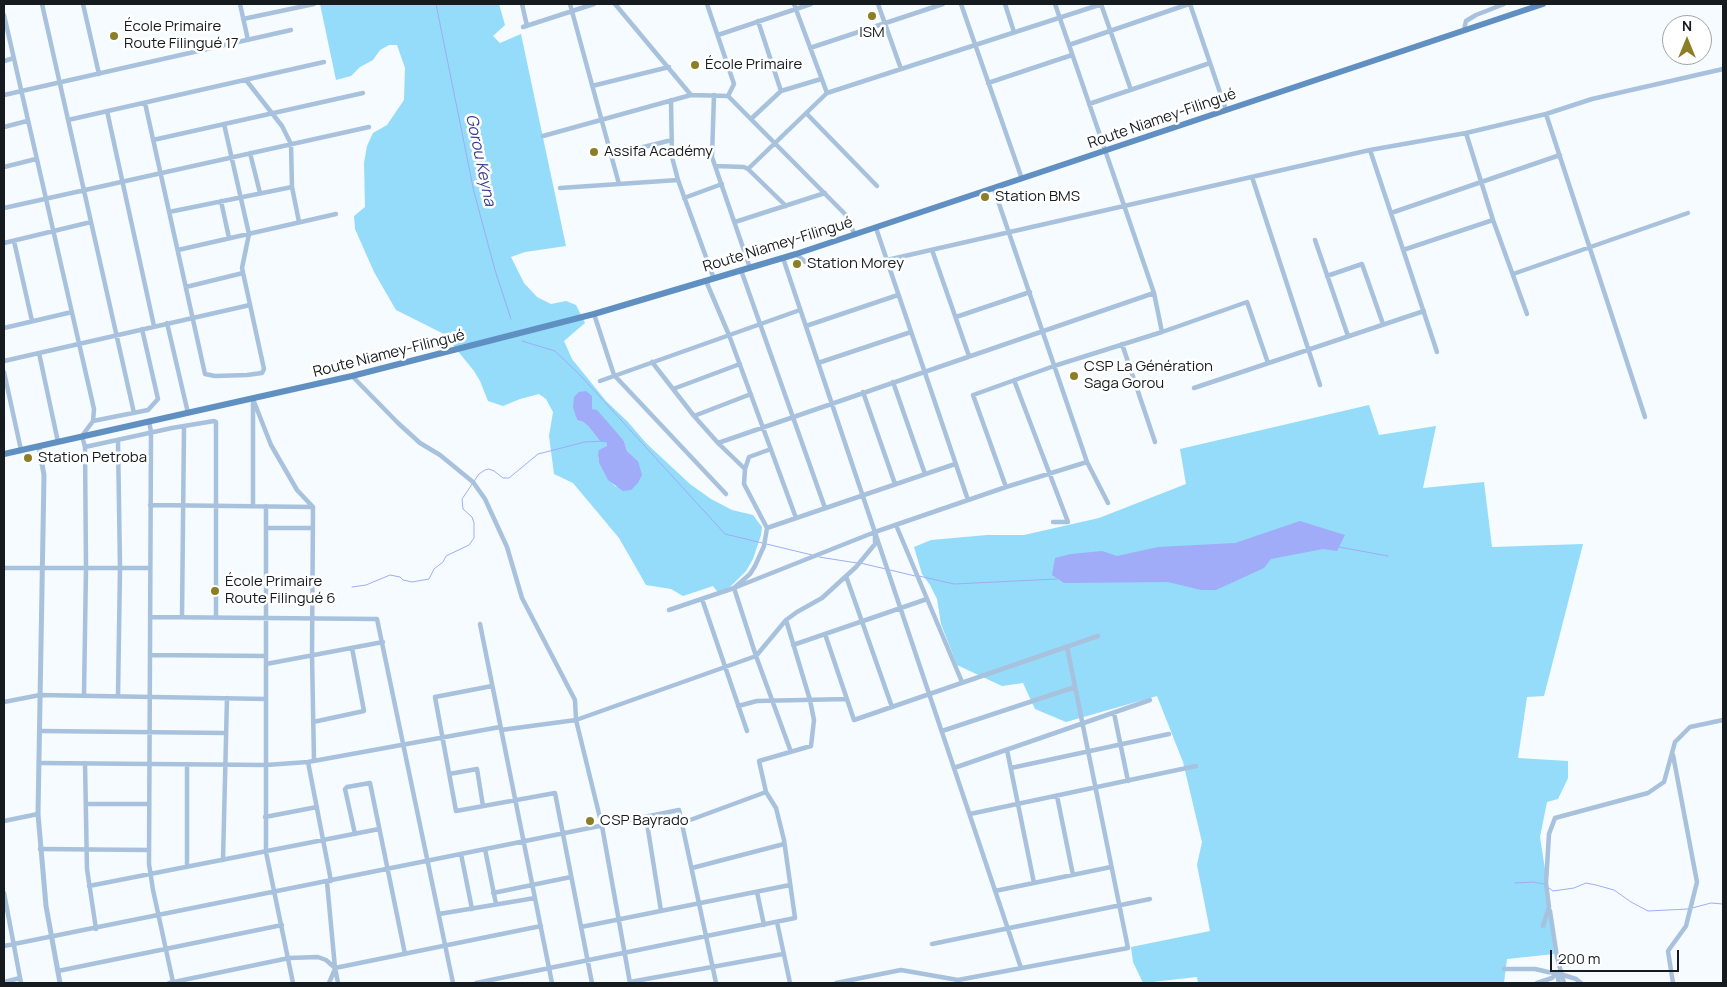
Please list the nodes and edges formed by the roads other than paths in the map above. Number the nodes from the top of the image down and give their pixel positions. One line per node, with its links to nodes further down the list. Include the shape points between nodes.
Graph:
1 (42, 4): 48 (street)
2 (83, 4): 45 (street)
3 (240, 4): 24 (street)
4 (314, 4): 24 (street)
5 (522, 4): 21 (street, via 525,27)
6 (570, 4): 21 (street)
7 (594, 4): 21 (street)
8 (615, 4): 42 (street)
9 (707, 4): 32 (street)
10 (811, 4): 20 (street)
11 (878, 4): 26 (street)
12 (943, 4): 26 (street)
13 (961, 4): 34 (street)
14 (1005, 4): 31 (street)
15 (1055, 4): 23 (street)
16 (1102, 4): 23 (street); 30 (street)
17 (1189, 4): 30 (street); 41 (street)
18 (1504, 4): 29 (street, via 1466,21)
19 (1543, 4): 29 (main road, Route Niamey-Filingué)
20 (795, 6): 25 (street); 36 (street)
21 (572, 11): 50 (street)
22 (4, 14): 27 (street)
23 (1060, 18): 31 (street); 35 (street)
24 (243, 19): 33 (street)
25 (758, 22): 32 (street); 53 (street)
26 (885, 23): 36 (street); 43 (street)
27 (5, 28): 38 (street)
28 (291, 30): 33 (street)
29 (1464, 30): 63 (main road, Route Niamey-Filingué)
30 (1110, 31): 35 (street); 51 (street)
31 (1014, 32): 34 (street)
32 (718, 35): 59 (street, via 734,84)
33 (248, 40): 45 (street)
34 (975, 45): 43 (street); 49 (street)
35 (1069, 45): 37 (street)
36 (810, 48): 46 (street)
37 (1072, 55): 49 (street); 62 (street)
38 (14, 58): 39 (street); 52 (street)
39 (4, 61)
40 (324, 62): 47 (street)
41 (1210, 63): 51 (street); 63 (street)
42 (669, 67): 50 (street); 57 (street)
43 (901, 69): 55 (street)
44 (1723, 69): 67 (street, via 1592,99)
45 (99, 74): 48 (street)
46 (821, 78): 53 (street); 55 (street)
47 (246, 80): 61 (street); 65 (street)
48 (60, 82): 52 (street); 69 (street)
49 (988, 83): 94 (street)
50 (592, 86): 70 (street)
51 (1131, 90): 62 (street)
52 (21, 91): 56 (street); 71 (street)
53 (781, 91): 68 (street)
54 (363, 92): 65 (street)
55 (827, 93): 66 (street)
56 (4, 95)
57 (691, 95): 58 (street); 60 (street)
58 (714, 95): 59 (street); 88 (street, via 712,157)
59 (728, 96): 68 (street)
60 (671, 100): 70 (street); 78 (street)
61 (145, 103): 64 (street); 77 (street)
62 (1089, 104): 82 (street)
63 (1226, 110): 82 (main road, Route Niamey-Filingué)
64 (108, 111): 69 (street); 95 (street)
65 (272, 113): 72 (street); 80 (street)
66 (806, 113): 79 (street); 99 (street)
67 (1546, 114): 75 (street); 84 (street)
68 (751, 119): 79 (street)
69 (68, 120): 103 (street)
70 (601, 120): 76 (street); 85 (street)
71 (28, 121): 73 (street); 87 (street)
72 (224, 124): 77 (street); 86 (street)
73 (4, 127)
74 (369, 127): 80 (street)
75 (1466, 134): 81 (street); 96 (street)
76 (542, 136)
77 (153, 140): 91 (street)
78 (672, 140): 85 (street); 93 (street, via 672,157)
79 (775, 143): 90 (street); 105 (street)
80 (291, 144): 83 (street); 100 (street)
81 (1370, 150): 92 (street); 114 (street)
82 (1105, 152): 94 (main road, Route Niamey-Filingué); 111 (street)
83 (250, 153): 86 (street); 104 (street)
84 (1560, 155): 96 (street); 130 (street)
85 (611, 156): 97 (street)
86 (231, 157): 91 (street); 106 (street)
87 (36, 159): 89 (street); 108 (street)
88 (715, 166): 90 (street); 98 (street)
89 (4, 167)
90 (748, 169): 110 (street)
91 (160, 173): 95 (street); 113 (street)
92 (1252, 177): 111 (street); 172 (street)
93 (678, 180): 97 (street); 107 (street)
94 (1022, 180): 102 (main road, Route Niamey-Filingué)
95 (123, 182): 103 (street); 160 (street)
96 (1481, 182): 114 (street); 117 (street)
97 (619, 184): 101 (street)
98 (722, 184): 107 (street); 120 (street)
99 (876, 186)
100 (292, 187): 104 (street); 119 (street)
101 (560, 188)
102 (994, 189): 121 (main road, Route Niamey-Filingué); 123 (street)
103 (84, 190): 108 (street); 118 (street)
104 (260, 193): 106 (street)
105 (825, 193): 110 (street); 125 (street, via 845,214)
106 (240, 197): 109 (street); 124 (street)
107 (684, 198): 142 (street)
108 (45, 199): 112 (street); 122 (street)
109 (221, 201): 113 (street); 126 (street)
110 (786, 206): 120 (street)
111 (1125, 206): 123 (street); 146 (street)
112 (4, 208)
113 (169, 212): 131 (street)
114 (1391, 213): 133 (street)
115 (1688, 213): 130 (street)
116 (336, 214): 119 (street)
117 (1493, 220): 133 (street); 140 (street)
118 (91, 222): 122 (street); 167 (street)
119 (299, 222): 124 (street)
120 (735, 222): 137 (street)
121 (876, 228): 125 (main road, Route Niamey-Filingué); 136 (street)
122 (52, 231): 128 (street); 151 (street)
123 (1009, 232): 132 (street); 145 (street)
124 (248, 234): 126 (street); 139 (street)
125 (854, 235): 134 (main road, Route Niamey-Filingué)
126 (229, 238): 131 (street)
127 (1315, 240): 141 (street)
128 (14, 241): 129 (street); 156 (street)
129 (4, 243)
130 (1591, 248): 140 (street); 200 (street)
131 (178, 250): 144 (street)
132 (932, 250): 136 (street); 154 (street)
133 (1403, 250): 150 (street)
134 (796, 254): 135 (main road, Route Niamey-Filingué); 136 (street, via 809,265 820,268)
135 (783, 258): 137 (main road, Route Niamey-Filingué); 149 (street)
136 (886, 260): 147 (street)
137 (750, 268): 138 (main road, Route Niamey-Filingué)
138 (741, 270): 142 (main road, Route Niamey-Filingué); 158 (street)
139 (243, 273): 144 (street); 148 (street)
140 (1513, 274): 153 (street)
141 (1327, 276): 159 (street, via 1362,264); 169 (street)
142 (714, 279): 143 (main road, Route Niamey-Filingué)
143 (706, 281): 152 (main road, Route Niamey-Filingué); 168 (street)
144 (186, 287): 155 (street)
145 (1030, 292): 154 (street); 164 (street)
146 (1154, 293): 164 (street); 166 (street)
147 (898, 295): 161 (street); 165 (street)
148 (250, 305): 155 (street); 155 (street, via 264,367 260,373 205,374)
149 (800, 310): 158 (street); 161 (street)
150 (1424, 311): 159 (street); 173 (street)
151 (72, 312): 156 (street); 170 (street)
152 (594, 314): 184 (main road, Route Niamey-Filingué); 185 (street)
153 (1527, 314)
154 (956, 317): 175 (street)
155 (193, 318): 157 (street)
156 (32, 321): 162 (street)
157 (167, 324): 160 (street); 197 (street)
158 (761, 324): 168 (street); 199 (street)
159 (1383, 324): 169 (street)
160 (154, 326): 163 (street)
161 (806, 326): 178 (street)
162 (4, 328)
163 (142, 329): 167 (street); 196 (street, via 158,399 148,410)
164 (1043, 330): 175 (street); 181 (street)
165 (910, 332): 178 (street); 183 (street)
166 (1162, 332): 171 (street); 179 (street, via 1247,302)
167 (117, 335): 170 (street); 196 (street)
168 (729, 335): 177 (street); 180 (street)
169 (1348, 336): 172 (street)
170 (80, 343): 174 (street); 201 (street, via 94,409)
171 (1122, 344): 181 (street); 210 (street)
172 (1309, 350): 179 (street); 189 (street)
173 (1437, 352)
174 (39, 353): 176 (street); 208 (street)
175 (969, 356): 183 (street)
176 (4, 361)
177 (652, 362): 185 (street); 191 (street)
178 (818, 363): 195 (street)
179 (1268, 363): 190 (street)
180 (740, 364): 191 (street); 193 (street)
181 (1054, 366): 186 (street); 216 (street)
182 (4, 372): 214 (street)
183 (924, 372): 188 (street); 217 (street)
184 (352, 376): 194 (main road, Route Niamey-Filingué); 290 (street, via 420,443 473,482 486,499 507,547 522,598 575,700)
185 (614, 376): 187 (street); 223 (street)
186 (1014, 380): 219 (street); 222 (street, via 973,395)
187 (600, 381)
188 (894, 382): 192 (street); 220 (street)
189 (1320, 385)
190 (1194, 388)
191 (673, 389): 198 (street)
192 (863, 392): 195 (street); 221 (street)
193 (751, 394): 198 (street); 204 (street)
194 (253, 399): 197 (main road, Route Niamey-Filingué); 230 (street); 232 (street, via 271,445 297,490)
195 (832, 403): 199 (street); 224 (street)
196 (134, 413): 201 (street)
197 (188, 413): 202 (main road, Route Niamey-Filingué)
198 (694, 416): 209 (street)
199 (794, 416): 204 (street); 233 (street)
200 (1645, 417)
201 (93, 421): 206 (street)
202 (149, 421): 205 (street); 206 (main road, Route Niamey-Filingué)
203 (184, 426): 205 (street); 228 (street); 229 (street, via 216,423)
204 (763, 427): 209 (street); 213 (street)
205 (151, 432): 207 (street); 227 (street)
206 (82, 436): 208 (main road, Route Niamey-Filingué); 212 (street)
207 (118, 440): 212 (street); 244 (street)
208 (58, 442): 211 (main road, Route Niamey-Filingué)
209 (718, 442): 218 (street)
210 (1155, 442)
211 (39, 447): 214 (main road, Route Niamey-Filingué); 242 (street, via 44,475)
212 (85, 447): 243 (street)
213 (771, 449): 218 (street, via 749,457); 234 (street)
214 (21, 450): 215 (main road, Route Niamey-Filingué)
215 (4, 454)
216 (1088, 462): 219 (street); 226 (street)
217 (955, 464): 220 (street); 225 (street)
218 (744, 469): 239 (street, via 744,484)
219 (1049, 472): 222 (street); 235 (street, via 1068,522)
220 (925, 474): 221 (street)
221 (895, 484): 224 (street)
222 (1006, 486): 225 (street)
223 (726, 494)
224 (863, 495): 233 (street); 240 (street)
225 (968, 500): 236 (street)
226 (1108, 503)
227 (150, 505): 228 (street); 245 (street)
228 (183, 506): 229 (street); 253 (street)
229 (215, 506): 230 (street); 254 (street)
230 (253, 506): 231 (street)
231 (266, 506): 232 (street); 237 (street)
232 (314, 507): 238 (street)
233 (825, 508): 234 (street)
234 (796, 518): 239 (street)
235 (1054, 522)
236 (896, 525): 240 (street); 249 (street)
237 (266, 528): 238 (street); 255 (street)
238 (314, 528): 256 (street)
239 (767, 528): 247 (street, via 755,566)
240 (875, 532): 246 (street, via 875,544); 247 (street); 250 (street)
241 (4, 568): 242 (street)
242 (43, 568): 243 (street); 276 (street)
243 (86, 568): 244 (street); 277 (street)
244 (120, 568): 245 (street); 278 (street)
245 (150, 568): 252 (street)
246 (846, 576): 257 (street, via 822,598); 258 (street)
247 (734, 588): 248 (street); 269 (street)
248 (702, 599): 251 (street); 271 (street)
249 (927, 599): 250 (street); 272 (street)
250 (901, 608): 258 (street); 275 (street)
251 (669, 610)
252 (150, 617): 253 (street); 266 (street)
253 (182, 617): 254 (street)
254 (216, 618): 255 (street)
255 (266, 618): 256 (street); 268 (street)
256 (312, 618): 262 (street, via 377,619); 267 (street)
257 (786, 620): 263 (street); 269 (street)
258 (862, 621): 260 (street); 288 (street)
259 (480, 624): 273 (street)
260 (825, 634): 263 (street); 283 (street)
261 (1098, 636): 264 (street)
262 (383, 642): 265 (street); 302 (street)
263 (793, 645): 282 (street)
264 (1067, 647): 272 (street); 274 (street)
265 (352, 648): 267 (street); 292 (street, via 364,711)
266 (150, 655): 268 (street); 279 (street)
267 (312, 655): 270 (street); 292 (street)
268 (266, 656): 270 (street)
269 (756, 656): 271 (street); 285 (street)
270 (266, 664): 281 (street)
271 (725, 667): 287 (street); 290 (street)
272 (962, 682): 275 (street)
273 (492, 686): 294 (street); 301 (street, via 435,697)
274 (1075, 687): 293 (street); 295 (street)
275 (929, 694): 288 (street); 295 (street)
276 (40, 695): 277 (street); 286 (street); 296 (street)
277 (84, 695): 278 (street)
278 (118, 696): 279 (street)
279 (150, 697): 280 (street); 298 (street)
280 (227, 698): 281 (street); 299 (street)
281 (266, 699): 314 (street)
282 (810, 700): 283 (street); 285 (street); 307 (street, via 814,720 811,746)
283 (847, 700): 288 (street, via 854,720)
284 (1150, 700): 289 (street)
285 (772, 701): 287 (street); 307 (street)
286 (4, 702)
287 (738, 706): 297 (street)
288 (892, 707)
289 (1114, 713): 293 (street); 303 (street)
290 (576, 720): 294 (street); 335 (street)
291 (1723, 720): 306 (street, via 1690,727 1675,742)
292 (313, 722): 308 (street)
293 (1082, 724): 304 (street); 305 (street)
294 (501, 728): 301 (street); 323 (street)
295 (942, 730): 316 (street)
296 (40, 731): 298 (street); 309 (street)
297 (747, 731)
298 (150, 732): 299 (street); 311 (street)
299 (226, 733): 313 (street)
300 (1169, 734): 303 (street)
301 (442, 737): 302 (street); 318 (street)
302 (403, 744): 308 (street); 349 (street)
303 (1120, 744): 305 (street); 319 (street)
304 (1007, 750): 316 (street); 317 (street)
305 (1088, 751): 317 (street); 320 (street)
306 (1673, 751): 372 (street, via 1664,782 1648,793 1555,818 1547,850 1546,883); 428 (street, via 1697,882 1686,926 1668,951)
307 (791, 752): 321 (street, via 759,761)
308 (311, 761): 314 (street); 327 (street)
309 (39, 763): 310 (street); 329 (street)
310 (85, 763): 311 (street); 324 (street)
311 (149, 763): 312 (street); 325 (street)
312 (187, 764): 313 (street); 350 (street)
313 (225, 764): 314 (street); 348 (street)
314 (266, 765): 331 (street)
315 (1196, 766): 319 (street)
316 (954, 768): 330 (street)
317 (1011, 768): 326 (street)
318 (449, 774): 328 (street, via 456,811); 328 (street, via 476,769)
319 (1128, 781): 320 (street)
320 (1095, 788): 322 (street); 351 (street)
321 (766, 792): 334 (street); 341 (street, via 776,808)
322 (1057, 796): 326 (street); 355 (street)
323 (515, 800): 328 (street); 338 (street, via 555,794); 340 (street)
324 (86, 804): 325 (street); 343 (street)
325 (149, 804): 345 (street)
326 (1018, 804): 330 (street); 358 (street)
327 (317, 806): 331 (street); 339 (street)
328 (483, 806)
329 (38, 814): 333 (street); 342 (street)
330 (970, 814): 362 (street)
331 (266, 817): 346 (street)
332 (646, 817): 334 (street, via 680,810); 335 (street); 375 (street)
333 (4, 821)
334 (682, 823): 352 (street)
335 (602, 826): 338 (street); 378 (street)
336 (379, 829): 337 (street); 337 (street, via 370,783 347,787); 353 (street)
337 (355, 834): 339 (street)
338 (562, 834): 340 (street); 356 (street)
339 (323, 840): 346 (street); 357 (street)
340 (523, 842): 344 (street); 359 (street)
341 (784, 844): 352 (street); 361 (street)
342 (40, 848): 343 (street); 387 (street)
343 (87, 849): 345 (street); 360 (street)
344 (485, 849): 347 (street); 366 (street)
345 (149, 850): 354 (street)
346 (266, 852): 348 (street); 363 (street)
347 (461, 854): 349 (street); 373 (street)
348 (223, 860): 350 (street)
349 (428, 861): 353 (street); 376 (street)
350 (187, 867): 354 (street)
351 (1111, 867): 355 (street); 371 (street)
352 (692, 868): 370 (street)
353 (388, 869): 357 (street); 395 (street)
354 (151, 874): 360 (street); 377 (street)
355 (1073, 875): 358 (street)
356 (571, 877): 359 (street); 384 (street)
357 (329, 881): 363 (street); 400 (street)
358 (1034, 883): 362 (street)
359 (532, 885): 366 (street); 367 (street)
360 (89, 886): 386 (street)
361 (790, 886): 364 (street); 379 (street, via 795,918)
362 (995, 891): 385 (street)
363 (274, 892): 377 (street); 381 (street)
364 (757, 892): 370 (street); 380 (street)
365 (4, 893): 374 (street)
366 (493, 893): 369 (street)
367 (535, 898): 369 (street); 382 (street)
368 (1150, 899): 371 (street)
369 (496, 904): 373 (street)
370 (699, 904): 375 (street); 388 (street)
371 (1119, 905): 385 (street); 402 (street, via 1128,948)
372 (1550, 907): 383 (street); 406 (street)
373 (472, 908): 376 (street)
374 (5, 910): 389 (street)
375 (661, 911): 378 (street)
376 (439, 914): 391 (street)
377 (159, 916): 386 (street); 393 (street)
378 (618, 920): 384 (street); 394 (street)
379 (776, 922): 380 (street); 396 (street)
380 (764, 925): 388 (street)
381 (282, 926): 393 (street); 397 (street)
382 (541, 926): 391 (street); 401 (street)
383 (1543, 926)
384 (581, 927): 398 (street)
385 (1008, 928): 390 (street); 402 (street)
386 (96, 929): 387 (street)
387 (52, 936): 389 (street); 404 (street)
388 (706, 936): 394 (street); 399 (street)
389 (13, 944): 392 (street); 407 (street)
390 (932, 944)
391 (446, 945): 395 (street); 417 (street)
392 (4, 946)
393 (166, 949): 404 (street); 413 (street)
394 (624, 953): 398 (street); 411 (street)
395 (405, 954): 400 (street)
396 (783, 954): 399 (street); 422 (street)
397 (288, 958): 400 (street, via 318,957); 413 (street); 414 (street)
398 (587, 961): 401 (street); 420 (street)
399 (712, 967): 411 (street); 421 (street)
400 (335, 968): 415 (street); 416 (street)
401 (549, 968): 410 (street); 419 (street)
402 (1022, 968): 423 (street, via 958,980 901,970)
403 (1504, 969): 405 (street, via 1535,968)
404 (58, 970): 412 (street)
405 (1546, 972): 406 (street); 408 (street)
406 (1559, 973): 408 (street); 425 (street); 426 (street); 427 (street)
407 (20, 981): 409 (street)
408 (1544, 981): 424 (street)
409 (4, 982)
410 (486, 982): 418 (street)
411 (630, 982)
412 (60, 983)
413 (171, 983)
414 (294, 983)
415 (329, 983)
416 (338, 983)
417 (453, 983)
418 (476, 983)
419 (552, 983)
420 (592, 983)
421 (716, 983)
422 (790, 983)
423 (836, 983)
424 (1537, 983)
425 (1559, 983)
426 (1564, 983)
427 (1581, 983)
428 (1673, 983)

